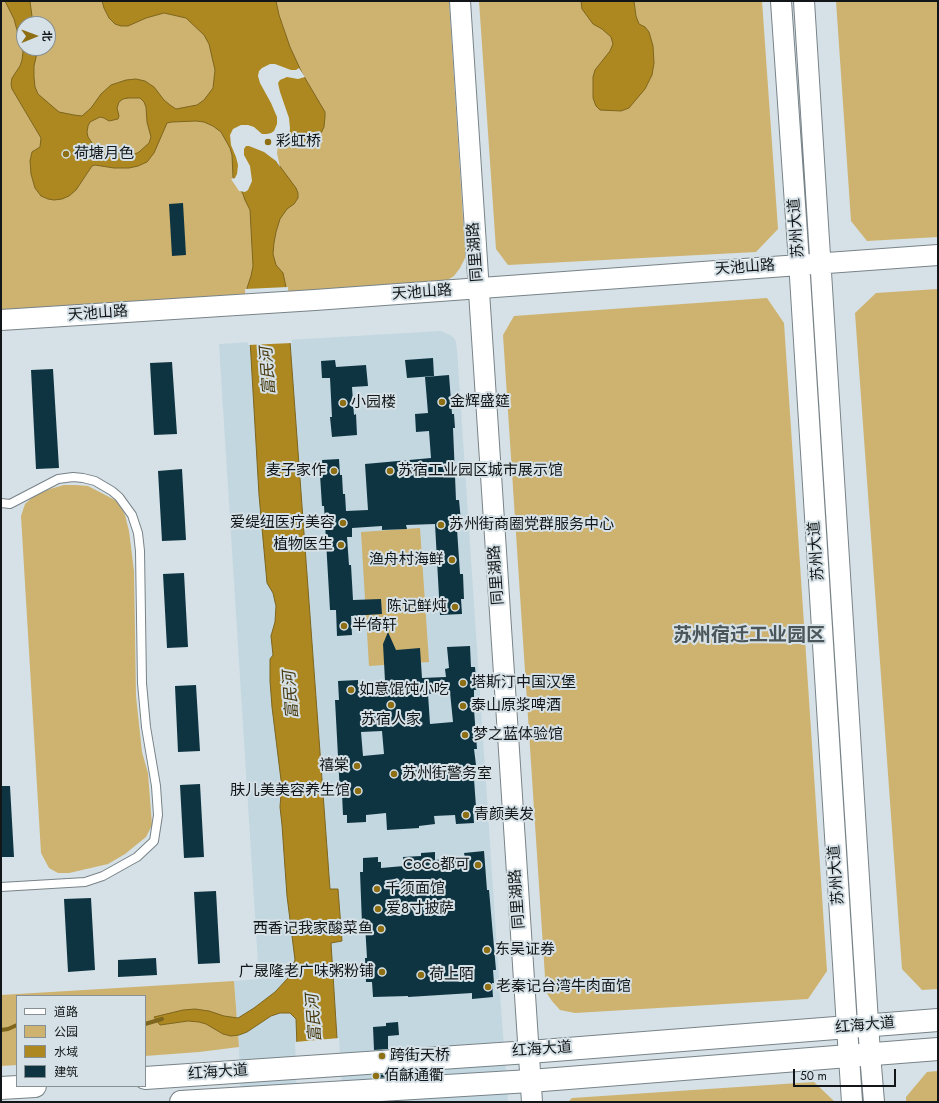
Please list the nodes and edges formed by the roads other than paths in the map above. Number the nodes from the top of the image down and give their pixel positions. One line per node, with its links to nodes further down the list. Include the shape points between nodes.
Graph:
1 (460, 1): 8 (street, 同里湖路)
2 (781, 1): 7 (street, 苏州大道)
3 (804, 1): 6 (street, 苏州大道)
4 (938, 255): 6 (street, 天池山路)
5 (938, 267): 6 (street, 天池山路)
6 (822, 269): 7 (street, 天池山路); 15 (street, 苏州大道)
7 (800, 271): 8 (street, 天池山路); 16 (street, 苏州大道)
8 (478, 294): 9 (street, 天池山路); 18 (street, 同里湖路)
9 (213, 312): 10 (street, 天池山路); 11 (street, 天池山路)
10 (1, 320)
11 (1, 332)
12 (1, 503): 13 (lane, via 10,504 58,480 73,477 95,481 119,497 132,515 140,551 142,683 158,815 154,841 137,857 103,876 85,882)
13 (1, 887)
14 (938, 1020): 15 (main road, 红海大道)
15 (868, 1025): 16 (main road, 红海大道); 19 (street, 苏州大道)
16 (847, 1027): 18 (main road, 红海大道); 20 (street, 苏州大道)
17 (938, 1049): 19 (main road, 红海大道)
18 (529, 1052): 21 (main road, 红海大道); 24 (street, 同里湖路)
19 (870, 1054): 20 (main road, 红海大道); 27 (street, 苏州大道)
20 (848, 1056): 24 (main road, 红海大道); 26 (street, 苏州大道)
21 (146, 1078)
22 (18, 1087): 23 (main road)
23 (1, 1088)
24 (531, 1091): 25 (main road, 红海大道, via 354,1092)
25 (181, 1102)
26 (852, 1102)
27 (874, 1102)

